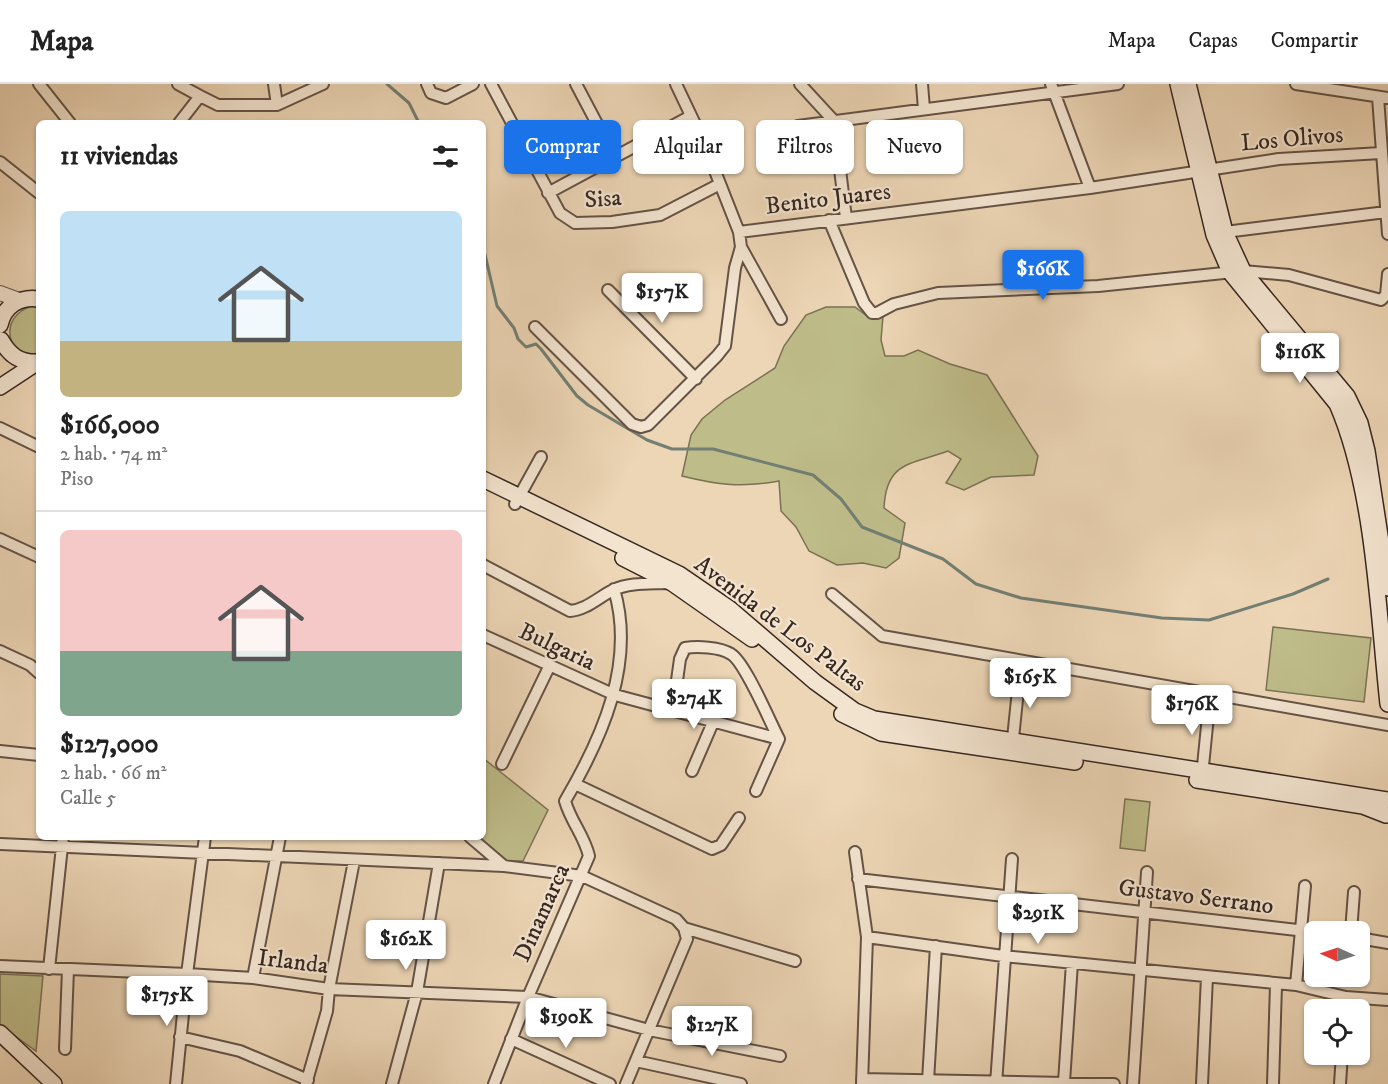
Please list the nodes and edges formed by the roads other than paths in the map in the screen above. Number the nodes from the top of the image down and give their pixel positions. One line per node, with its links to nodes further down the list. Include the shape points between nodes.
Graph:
1 (39, 84): 22 (street)
2 (178, 84): 17 (street)
3 (274, 84): 19 (street)
4 (323, 84): 19 (street)
5 (427, 84): 6 (street, via 431,93 446,98)
6 (472, 84)
7 (491, 84): 36 (street, Sisa)
8 (576, 84): 24 (street)
9 (676, 84): 21 (street)
10 (800, 84): 25 (street)
11 (922, 84): 20 (street)
12 (1118, 84): 16 (street)
13 (1178, 84): 30 (main road)
14 (1188, 84): 30 (main road)
15 (1296, 84): 18 (street)
16 (1052, 88): 20 (street); 34 (street)
17 (200, 96): 19 (street, via 218,105); 23 (street)
18 (1383, 97): 28 (street)
19 (277, 105)
20 (924, 109): 26 (street)
21 (692, 116): 27 (street); 33 (street)
22 (68, 120)
23 (181, 120)
24 (595, 120)
25 (833, 120)
26 (842, 120)
27 (621, 152)
28 (1380, 153): 30 (street, Los Olivos, via 1279,159); 37 (street)
29 (0, 162): 35 (street)
30 (1202, 170): 34 (street, Benito Juares); 41 (main road); 44 (main road, via 1214,235)
31 (582, 174): 36 (street)
32 (841, 174): 38 (street)
33 (720, 184): 36 (street, Sisa, via 660,215 612,222 575,223 560,213); 40 (street)
34 (1090, 188): 38 (street, Benito Juares)
35 (36, 191)
36 (549, 193)
37 (1386, 212): 41 (street); 42 (street)
38 (846, 218): 39 (street, Benito Juares)
39 (829, 220): 40 (street, Benito Juares); 44 (street, via 864,303 872,313 938,293 1098,285)
40 (739, 232): 43 (street)
41 (1225, 232): 44 (main road)
42 (1388, 234)
43 (741, 247): 50 (street); 55 (street, via 725,346)
44 (1237, 272): 45 (street, via 1289,275 1381,300); 63 (main road, via 1347,396 1360,423)
45 (1388, 274)
46 (608, 290): 55 (street)
47 (0, 293): 49 (street)
48 (36, 298): 49 (main road)
49 (19, 300): 52 (main road, via 6,311)
50 (782, 319)
51 (535, 327): 55 (street, via 632,424 641,427 648,426)
52 (0, 335): 53 (main road, via 15,358)
53 (36, 362)
54 (36, 363): 56 (main road)
55 (696, 379)
56 (0, 387)
57 (0, 428): 58 (street)
58 (36, 446)
59 (541, 457): 62 (street)
60 (486, 481): 62 (main road, Avenida de Los Paltas)
61 (486, 490): 62 (main road, Avenida de Los Paltas)
62 (517, 501): 67 (main road, Avenida de Los Paltas)
63 (1376, 503): 68 (main road)
64 (0, 539): 65 (street)
65 (36, 556)
66 (486, 567): 69 (street, via 570,611)
67 (675, 578): 69 (street); 83 (main road, Avenida de Los Paltas, via 730,609 855,711 874,719)
68 (1384, 578): 78 (main road)
69 (614, 590): 76 (street, Dinamarca, via 623,634)
70 (832, 594): 73 (street, via 882,636)
71 (486, 640): 74 (street, Bulgaria)
72 (0, 651): 75 (street)
73 (1021, 662): 77 (street); 83 (street)
74 (549, 667): 76 (street, Bulgaria); 86 (street)
75 (36, 670)
76 (615, 695): 79 (street, Bulgaria); 89 (street, Dinamarca)
77 (1210, 696): 81 (street); 88 (street)
78 (1388, 704)
79 (673, 709): 80 (street, Bulgaria); 82 (street, via 685,648 696,646 731,654 742,666)
80 (714, 720): 82 (street, Bulgaria); 87 (street)
81 (1388, 725)
82 (779, 739): 90 (street)
83 (1012, 748): 88 (main road, Avenida de Los Paltas)
84 (0, 751): 85 (street)
85 (36, 755)
86 (502, 764)
87 (692, 771)
88 (1202, 776): 91 (main road, Avenida de Los Paltas, via 1334,796)
89 (575, 784): 92 (street, via 712,849 721,845); 106 (street, Dinamarca, via 566,801 570,819 585,840 589,856)
90 (756, 791)
91 (1387, 810)
92 (739, 818)
93 (205, 840): 98 (street)
94 (279, 840): 100 (street)
95 (474, 840): 104 (street)
96 (62, 842): 97 (street); 98 (street); 124 (street)
97 (0, 844)
98 (203, 852): 100 (street); 127 (street)
99 (855, 852): 107 (street)
100 (276, 857): 102 (street); 129 (street)
101 (1012, 859): 110 (street)
102 (354, 861): 103 (street); 132 (street)
103 (439, 863): 104 (street); 133 (street)
104 (504, 866): 106 (street)
105 (1147, 872): 111 (street)
106 (582, 876): 113 (street, via 676,919); 134 (street, Dinamarca)
107 (858, 879): 110 (street, Gustavo Serrano); 116 (street)
108 (1305, 886): 114 (street)
109 (1354, 892): 112 (street)
110 (1009, 896): 111 (street, Gustavo Serrano); 120 (street)
111 (1143, 911): 114 (street, Gustavo Serrano); 126 (street)
112 (1352, 921)
113 (684, 928): 121 (street); 137 (street, via 687,939)
114 (1299, 931): 115 (street, Gustavo Serrano); 131 (street)
115 (1304, 931)
116 (867, 937): 119 (street); 145 (street)
117 (1370, 940): 118 (street)
118 (1388, 943)
119 (936, 946): 120 (street); 146 (street)
120 (1003, 956): 122 (street); 149 (street)
121 (795, 961)
122 (1072, 963): 126 (street); 148 (street)
123 (0, 966): 124 (street, Irlanda)
124 (50, 969): 125 (street, Irlanda)
125 (68, 969): 127 (street, Irlanda); 141 (street)
126 (1140, 969): 128 (street); 158 (street)
127 (187, 974): 129 (street, Irlanda); 139 (street)
128 (1207, 977): 130 (street); 159 (street)
129 (253, 978): 132 (street, Irlanda)
130 (1276, 985): 131 (street); 160 (street)
131 (1296, 985): 135 (street)
132 (329, 989): 133 (street, Irlanda); 147 (street, via 327,1011)
133 (417, 992): 134 (street, Irlanda); 152 (street)
134 (528, 997): 137 (street, Irlanda); 140 (street, Dinamarca)
135 (1346, 998): 136 (street)
136 (1388, 1000)
137 (649, 1030): 142 (street, Irlanda); 143 (street)
138 (0, 1033): 150 (main road)
139 (180, 1036): 147 (street, via 240,1051); 151 (street)
140 (511, 1040): 153 (street, Dinamarca); 154 (street)
141 (64, 1049)
142 (780, 1056)
143 (636, 1061): 155 (street); 156 (street)
144 (1341, 1065): 161 (street)
145 (862, 1081): 146 (street)
146 (928, 1081): 149 (street)
147 (307, 1082)
148 (1064, 1082): 149 (street); 157 (street)
149 (996, 1083)
150 (54, 1084)
151 (176, 1084)
152 (392, 1084)
153 (494, 1084)
154 (610, 1084)
155 (626, 1084)
156 (741, 1084)
157 (1114, 1084)
158 (1133, 1084)
159 (1202, 1084)
160 (1273, 1084)
161 (1340, 1084)

